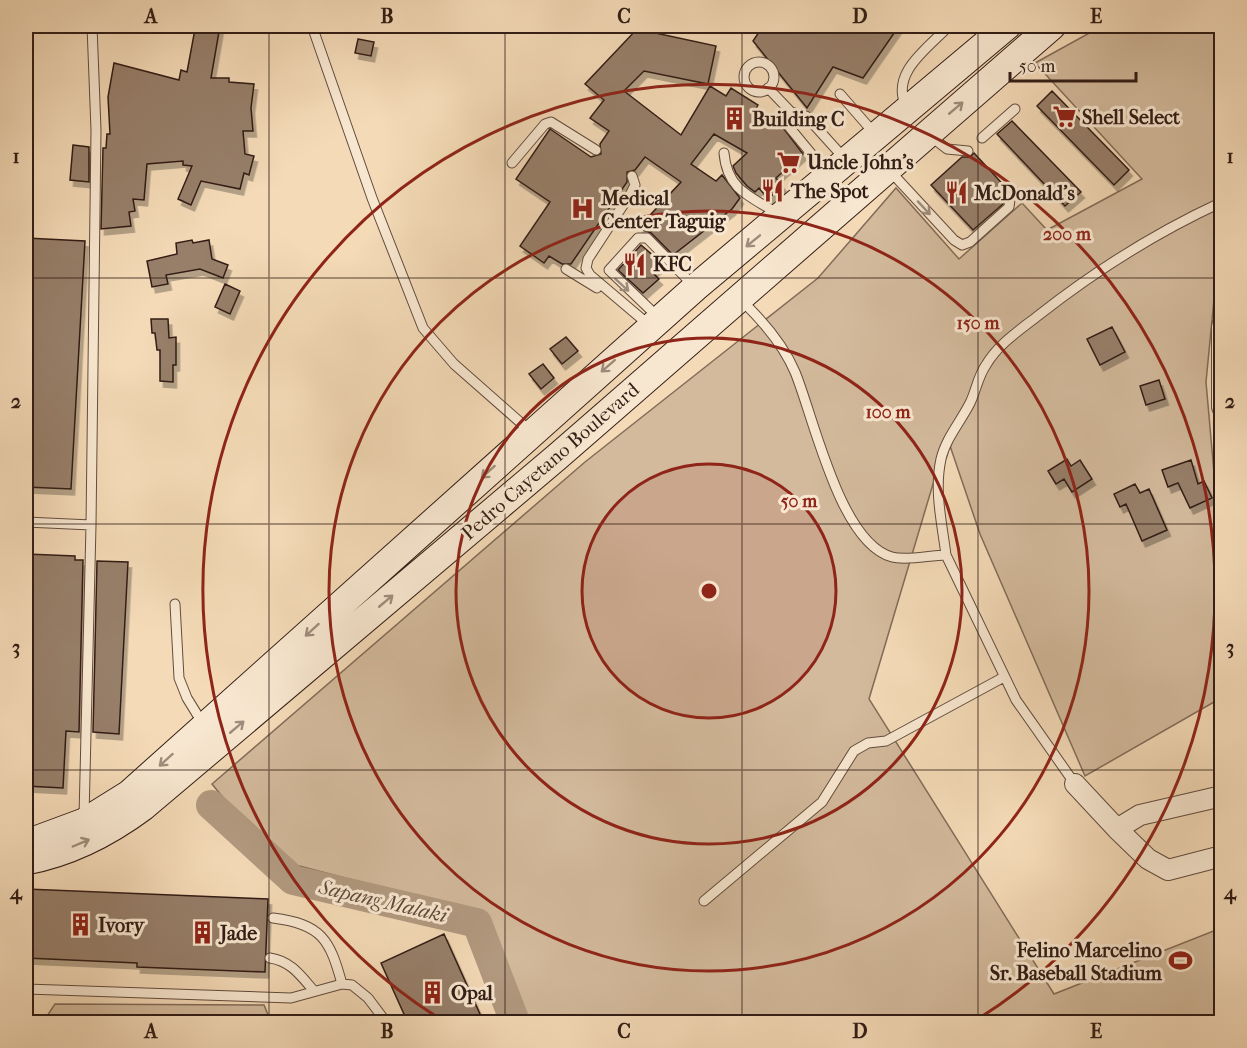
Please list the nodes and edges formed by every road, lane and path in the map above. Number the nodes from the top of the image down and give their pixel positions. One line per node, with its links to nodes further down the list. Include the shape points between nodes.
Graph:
1 (92, 26): 34 (lane, via 96,130)
2 (312, 26): 32 (lane, via 372,198 423,328 454,364)
3 (949, 26): 9 (lane, via 905,72 901,86)
4 (1007, 26): 9 (main road, Pedro Cayetano Boulevard)
5 (1052, 26): 11 (main road, Pedro Cayetano Boulevard, one-way to 5)
6 (768, 88): 10 (lane)
7 (840, 94): 12 (lane)
8 (1015, 109): 13 (lane)
9 (908, 110): 12 (main road, Pedro Cayetano Boulevard)
10 (791, 112): 19 (lane, via 806,116); 19 (lane, via 790,128)
11 (927, 133): 15 (lane, via 947,149); 18 (main road, Pedro Cayetano Boulevard)
12 (877, 136): 19 (main road, Pedro Cayetano Boulevard)
13 (982, 138)
14 (596, 150): 17 (lane, via 551,122)
15 (968, 152)
16 (724, 153): 23 (lane, via 731,181)
17 (512, 163)
18 (888, 168): 21 (lane, one-way to 21, via 962,244 970,242 1009,207); 26 (main road, Pedro Cayetano Boulevard)
19 (839, 169): 23 (main road, Pedro Cayetano Boulevard)
20 (632, 176): 27 (lane, via 632,193 588,259 586,268 590,276)
21 (1010, 199)
22 (1221, 202): 35 (lane, via 1090,277 997,350 985,366 941,458 938,494)
23 (783, 216): 25 (main road, Pedro Cayetano Boulevard, one-way to 25)
24 (566, 269): 27 (lane)
25 (696, 287): 28 (main road, Pedro Cayetano Boulevard); 28 (lane, one-way to 28, via 646,238 638,238 609,270)
26 (739, 299): 30 (main road, Pedro Cayetano Boulevard); 35 (lane, via 775,339 795,372 820,448 849,516 867,543 892,557)
27 (625, 305): 28 (lane)
28 (656, 324): 30 (main road); 32 (main road, Pedro Cayetano Boulevard, one-way to 32)
29 (1221, 326): 31 (street)
30 (675, 354): 45 (main road, Pedro Cayetano Boulevard, one-way to 30, via 92,839 143,807)
31 (1221, 407)
32 (532, 433): 38 (main road, Pedro Cayetano Boulevard, one-way to 38)
33 (26, 522): 34 (lane)
34 (91, 525): 41 (lane)
35 (946, 555): 37 (lane)
36 (175, 603): 38 (lane, via 179,678)
37 (1004, 677): 39 (lane); 46 (lane, via 886,741 868,743 854,751 822,802)
38 (205, 726): 41 (main road, Pedro Cayetano Boulevard, one-way to 41, via 129,794)
39 (1075, 784): 42 (street)
40 (1221, 796): 42 (street, via 1140,815)
41 (84, 822): 43 (main road, Pedro Cayetano Boulevard)
42 (1117, 829): 44 (street, via 1148,859 1168,870)
43 (26, 843)
44 (1221, 856)
45 (26, 861)
46 (704, 902)
47 (273, 918): 49 (lane, via 308,926 329,943)
48 (270, 958): 51 (lane, via 292,966)
49 (342, 984): 51 (lane); 52 (lane, via 352,985 369,998)
50 (26, 989): 51 (lane, via 291,998)
51 (314, 991)
52 (386, 1023)

